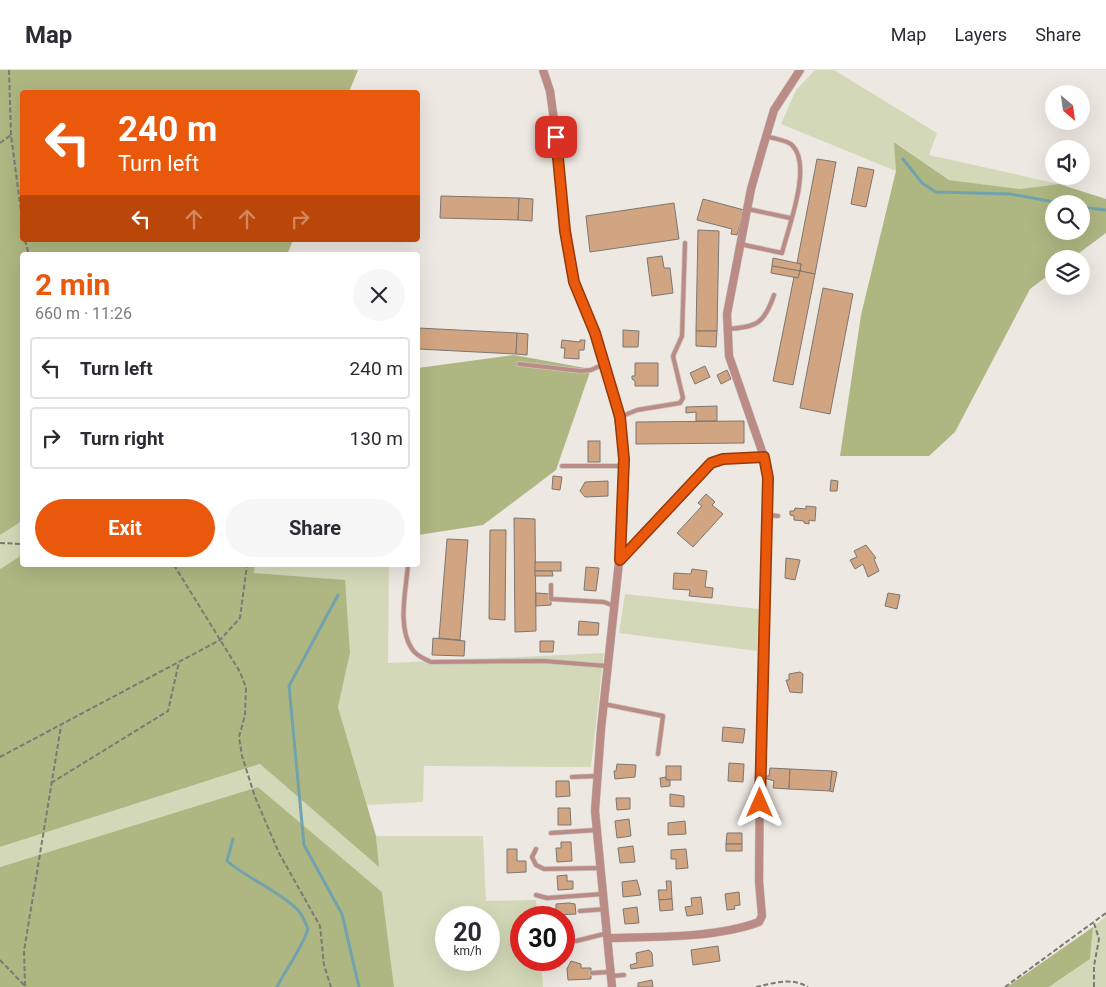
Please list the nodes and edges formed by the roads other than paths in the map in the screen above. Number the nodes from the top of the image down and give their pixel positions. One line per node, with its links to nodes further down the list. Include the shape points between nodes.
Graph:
1 (543, 70): 11 (street, via 554,120 571,268)
2 (800, 70): 3 (street, via 774,110)
3 (766, 136): 4 (street); 5 (lane, via 791,144 799,156 801,175)
4 (748, 209): 5 (lane); 7 (street)
5 (790, 218): 7 (lane, via 782,253)
6 (685, 243): 12 (lane, via 682,336 673,356 683,398 680,403 637,410)
7 (740, 244): 9 (street)
8 (774, 295): 9 (lane, via 769,311 761,321 752,327)
9 (727, 329): 13 (street, via 730,356)
10 (519, 364): 11 (lane, via 581,371)
11 (604, 364): 12 (street)
12 (620, 417): 15 (street)
13 (764, 457): 16 (street, via 768,478); 18 (lane, via 723,459 711,463)
14 (562, 466): 15 (lane)
15 (624, 466): 18 (street)
16 (766, 514): 17 (lane); 35 (street, via 760,766 759,882 762,916 759,922 736,929 684,935)
17 (778, 516)
18 (620, 560): 21 (street)
19 (408, 567): 22 (lane, via 406,637 412,650 431,662 544,661)
20 (551, 585): 21 (lane, via 552,599 604,602)
21 (614, 606): 22 (street)
22 (609, 666): 23 (street)
23 (604, 704): 24 (lane, via 663,716); 26 (street)
24 (658, 754)
25 (572, 776): 26 (lane)
26 (598, 776): 27 (street, via 595,811)
27 (598, 830): 28 (lane); 30 (street)
28 (551, 833)
29 (536, 849): 30 (lane, via 532,857 536,865 544,869)
30 (601, 868): 31 (street)
31 (604, 894): 32 (lane, via 547,898); 33 (street)
32 (536, 895)
33 (606, 909): 34 (lane); 35 (street)
34 (580, 911)
35 (608, 936): 36 (lane); 38 (street)
36 (576, 941)
37 (592, 973): 38 (lane)
38 (611, 974): 39 (lane); 40 (street)
39 (624, 975)
40 (612, 987)

